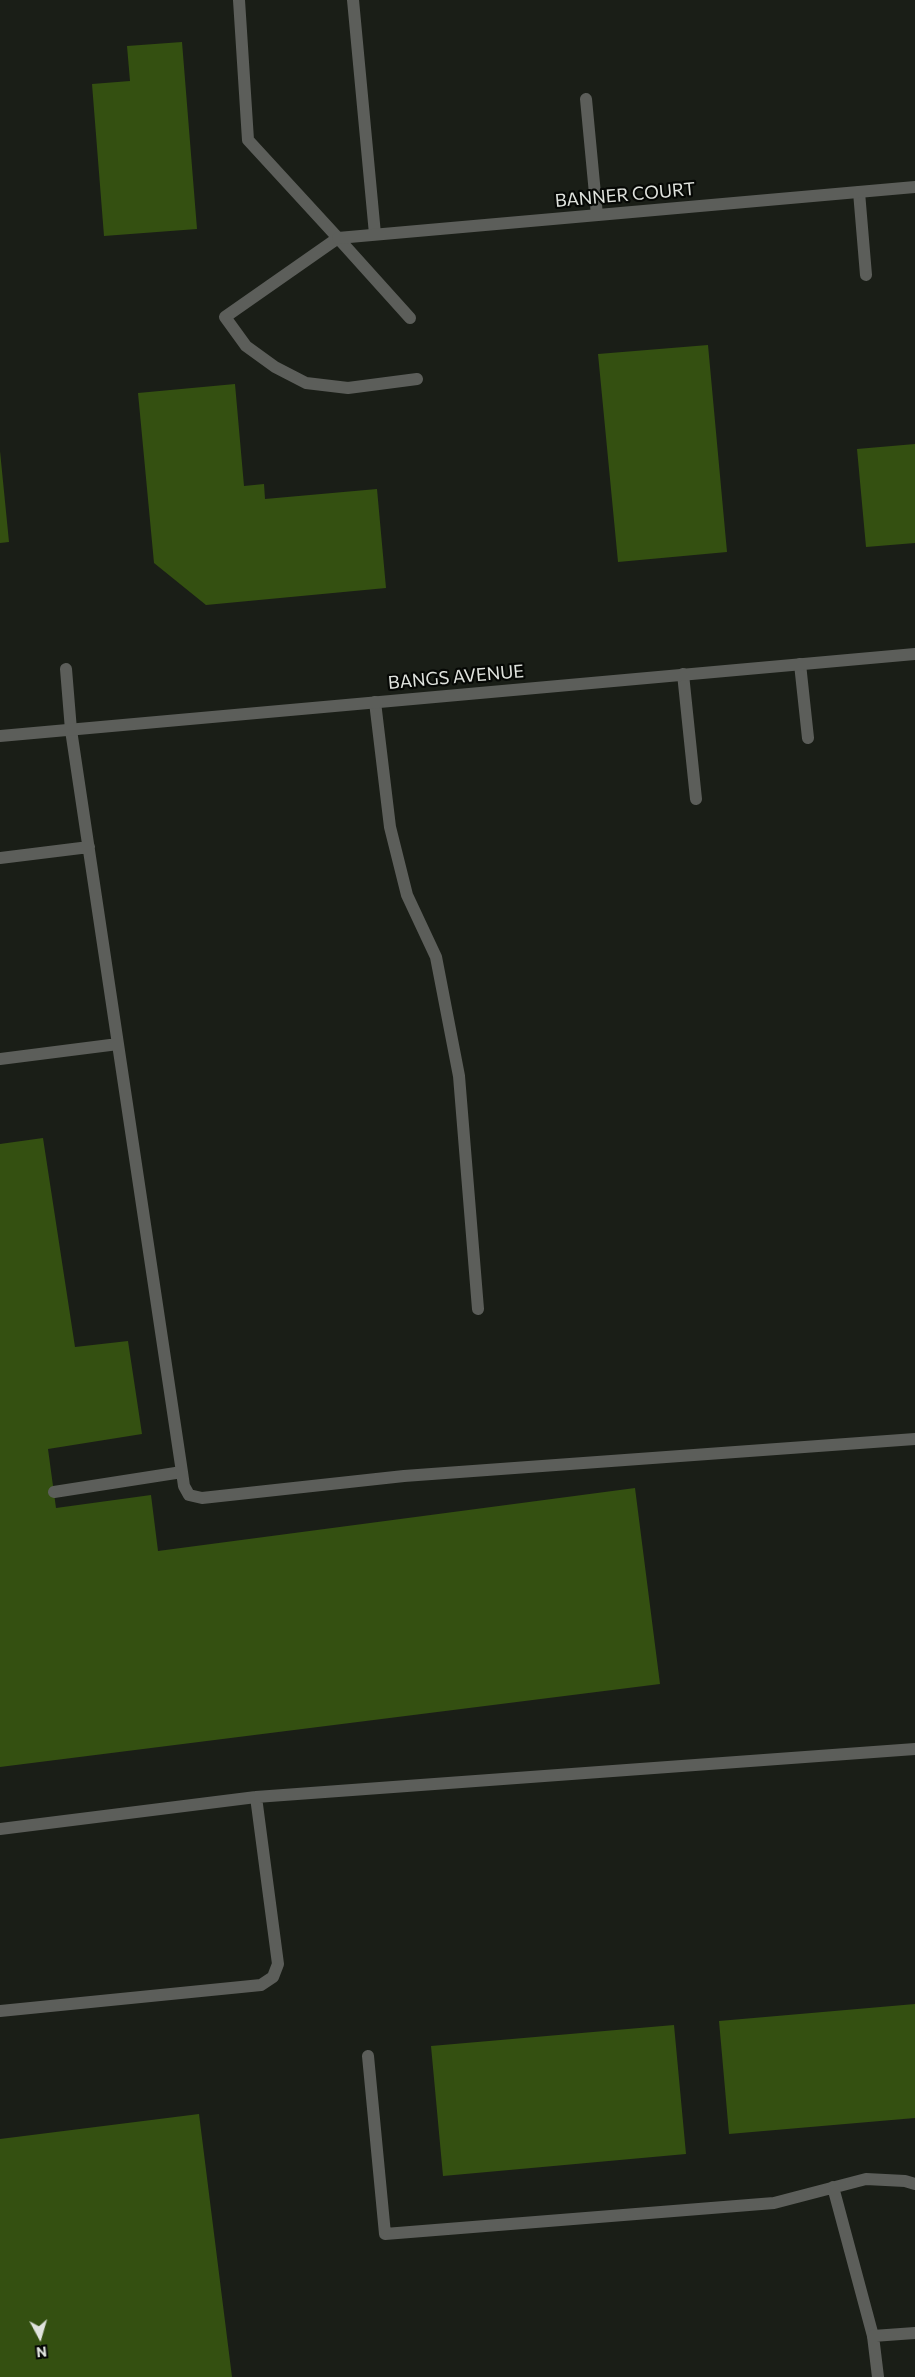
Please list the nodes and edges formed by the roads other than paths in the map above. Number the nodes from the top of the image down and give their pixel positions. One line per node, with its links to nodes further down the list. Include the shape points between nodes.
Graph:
1 (239, 0): 8 (street, via 248,140)
2 (354, 0): 7 (street)
3 (586, 99): 6 (street)
4 (915, 187): 5 (street, BANNER COURT)
5 (859, 192): 6 (street, BANNER COURT); 9 (street)
6 (597, 215): 7 (street, BANNER COURT)
7 (375, 234): 8 (street, BANNER COURT)
8 (338, 238): 10 (street); 11 (street, via 225,317 246,346 275,367 306,383 348,388)
9 (866, 275)
10 (410, 318)
11 (417, 379)
12 (915, 654): 13 (street, BANGS AVENUE)
13 (800, 664): 15 (street, BANGS AVENUE); 19 (street)
14 (66, 669): 17 (street)
15 (683, 674): 16 (street, BANGS AVENUE); 20 (street)
16 (375, 702): 17 (street, BANGS AVENUE); 25 (street, via 390,827 407,895 436,957 459,1076)
17 (71, 730): 18 (street, BANGS AVENUE); 21 (street)
18 (0, 736)
19 (808, 738)
20 (696, 799)
21 (89, 847): 22 (street); 23 (street)
22 (0, 858)
23 (118, 1044): 24 (street); 27 (street)
24 (0, 1059)
25 (478, 1309)
26 (915, 1439): 27 (street, via 404,1476 202,1498 189,1495)
27 (182, 1472): 28 (street)
28 (54, 1492)
29 (915, 1748): 30 (street)
30 (256, 1798): 31 (street); 32 (street, via 278,1964 273,1977 261,1985)
31 (0, 1829)
32 (0, 2011)
33 (368, 2056): 35 (street, via 385,2234 774,2203)
34 (915, 2184): 35 (street, via 866,2179)
35 (833, 2187): 37 (street)
36 (915, 2332): 37 (street)
37 (873, 2336): 38 (street)
38 (878, 2377)

